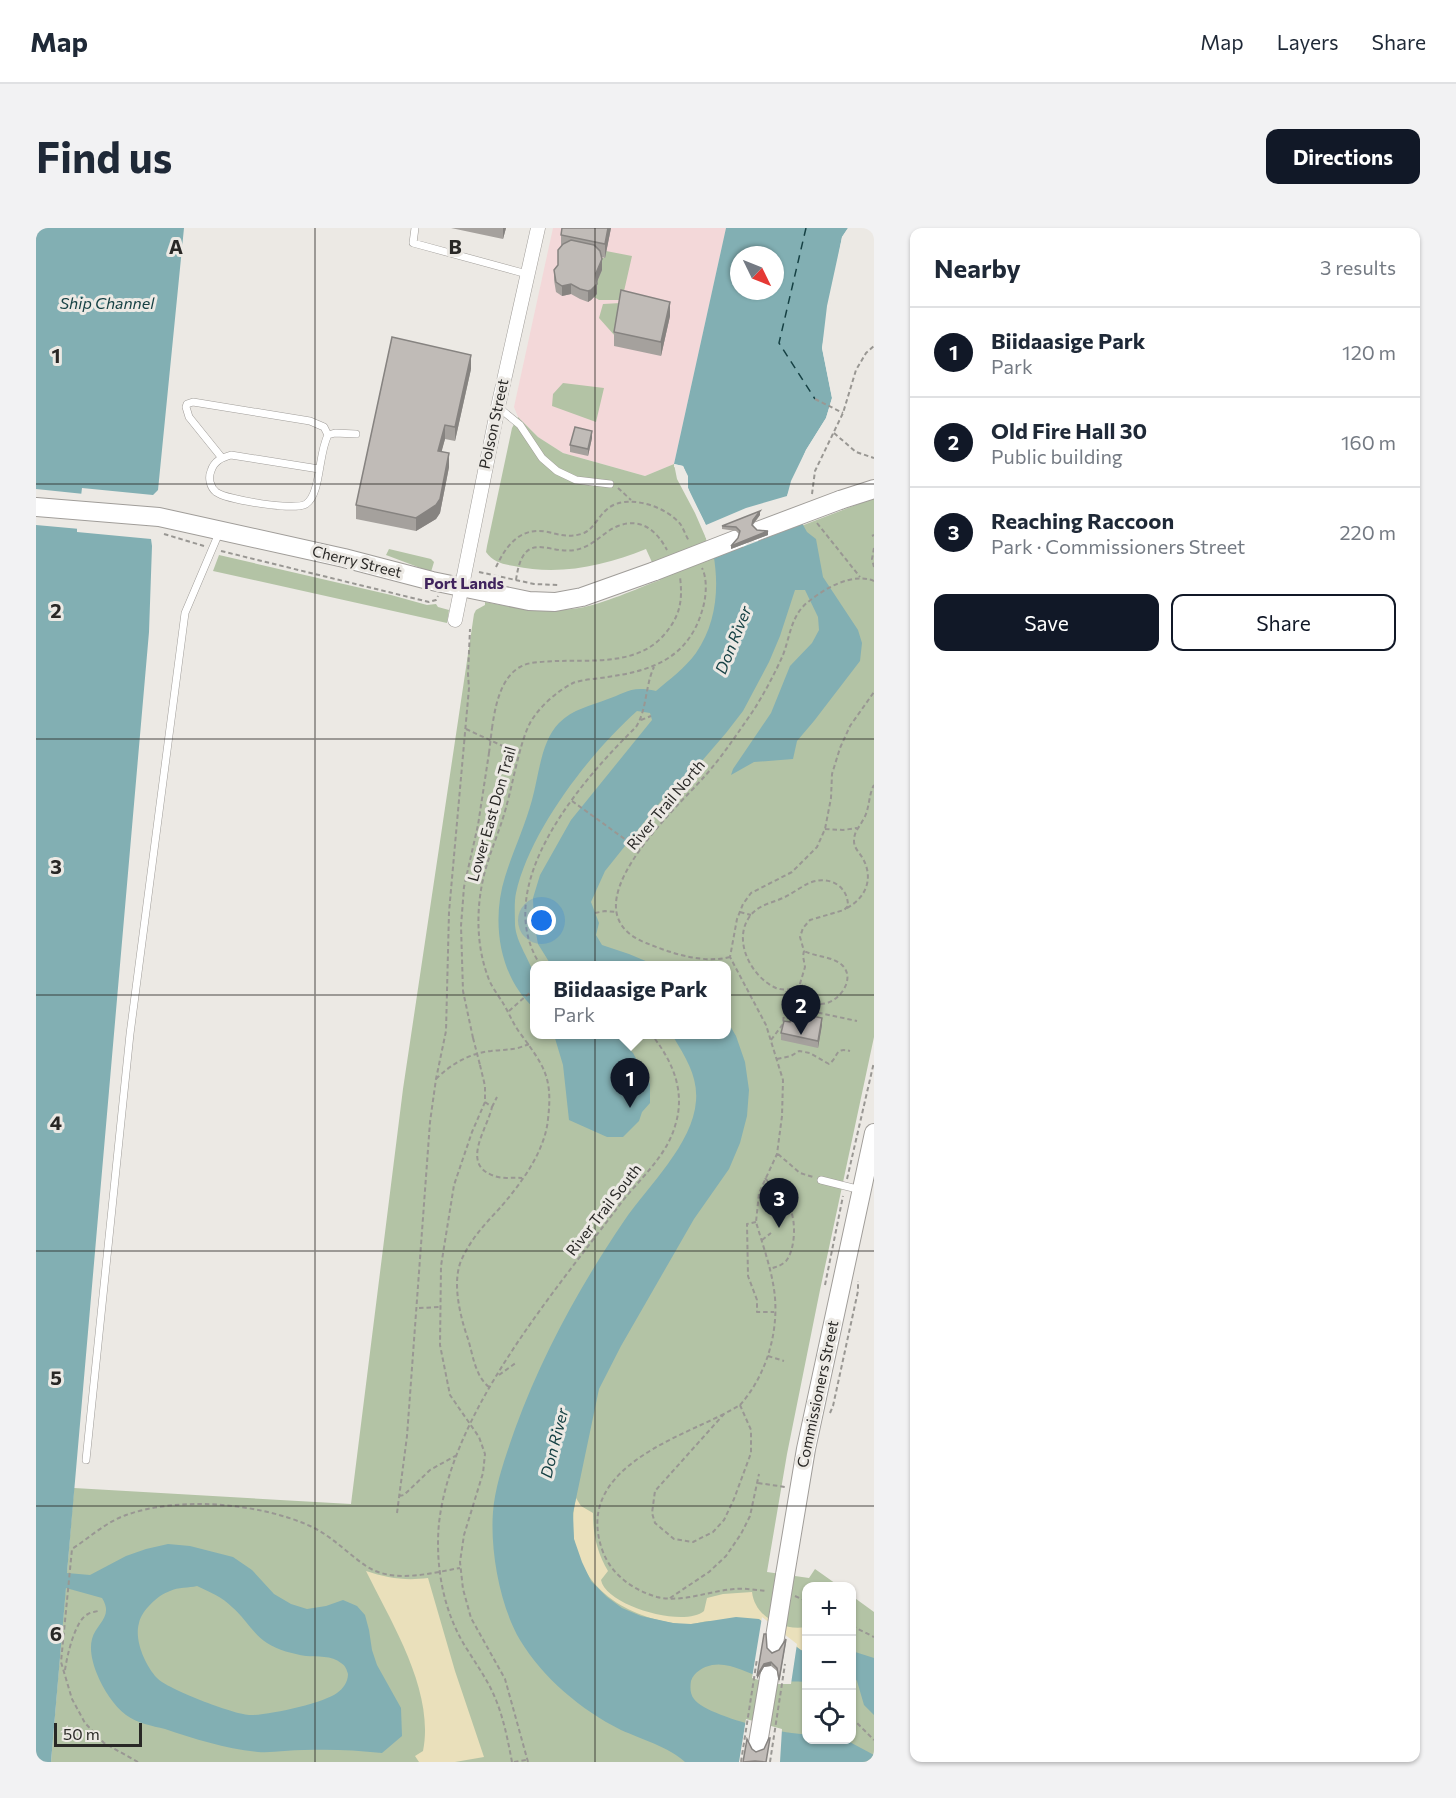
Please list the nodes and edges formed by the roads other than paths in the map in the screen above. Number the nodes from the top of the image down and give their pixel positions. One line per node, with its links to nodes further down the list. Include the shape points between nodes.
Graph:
1 (415, 228): 3 (lane, via 413,243)
2 (538, 228): 3 (street, Polson Street)
3 (527, 274): 4 (street, Polson Street)
4 (498, 407): 9 (lane, via 520,425 542,458 557,471 576,480); 13 (street, Polson Street)
5 (356, 434): 6 (lane)
6 (328, 435): 7 (lane, via 324,427 310,421 188,404 189,417); 8 (lane)
7 (222, 458): 8 (lane, via 231,455); 8 (lane, via 213,465 209,476 216,492 226,497 295,507 307,503 316,491)
8 (319, 469)
9 (610, 484)
10 (874, 489): 13 (street, Cherry Street, bridge, via 582,597 529,601)
11 (36, 507): 12 (street, Cherry Street)
12 (219, 530): 13 (street, Cherry Street); 18 (lane, via 185,613 130,1034)
13 (462, 587): 14 (street, Polson Street)
14 (455, 620)
15 (874, 1133): 17 (street, Commissioners Street)
16 (821, 1180): 17 (lane)
17 (861, 1190): 19 (street, Commissioners Street, bridge, via 806,1449 790,1586 772,1659)
18 (86, 1460)
19 (756, 1760)

